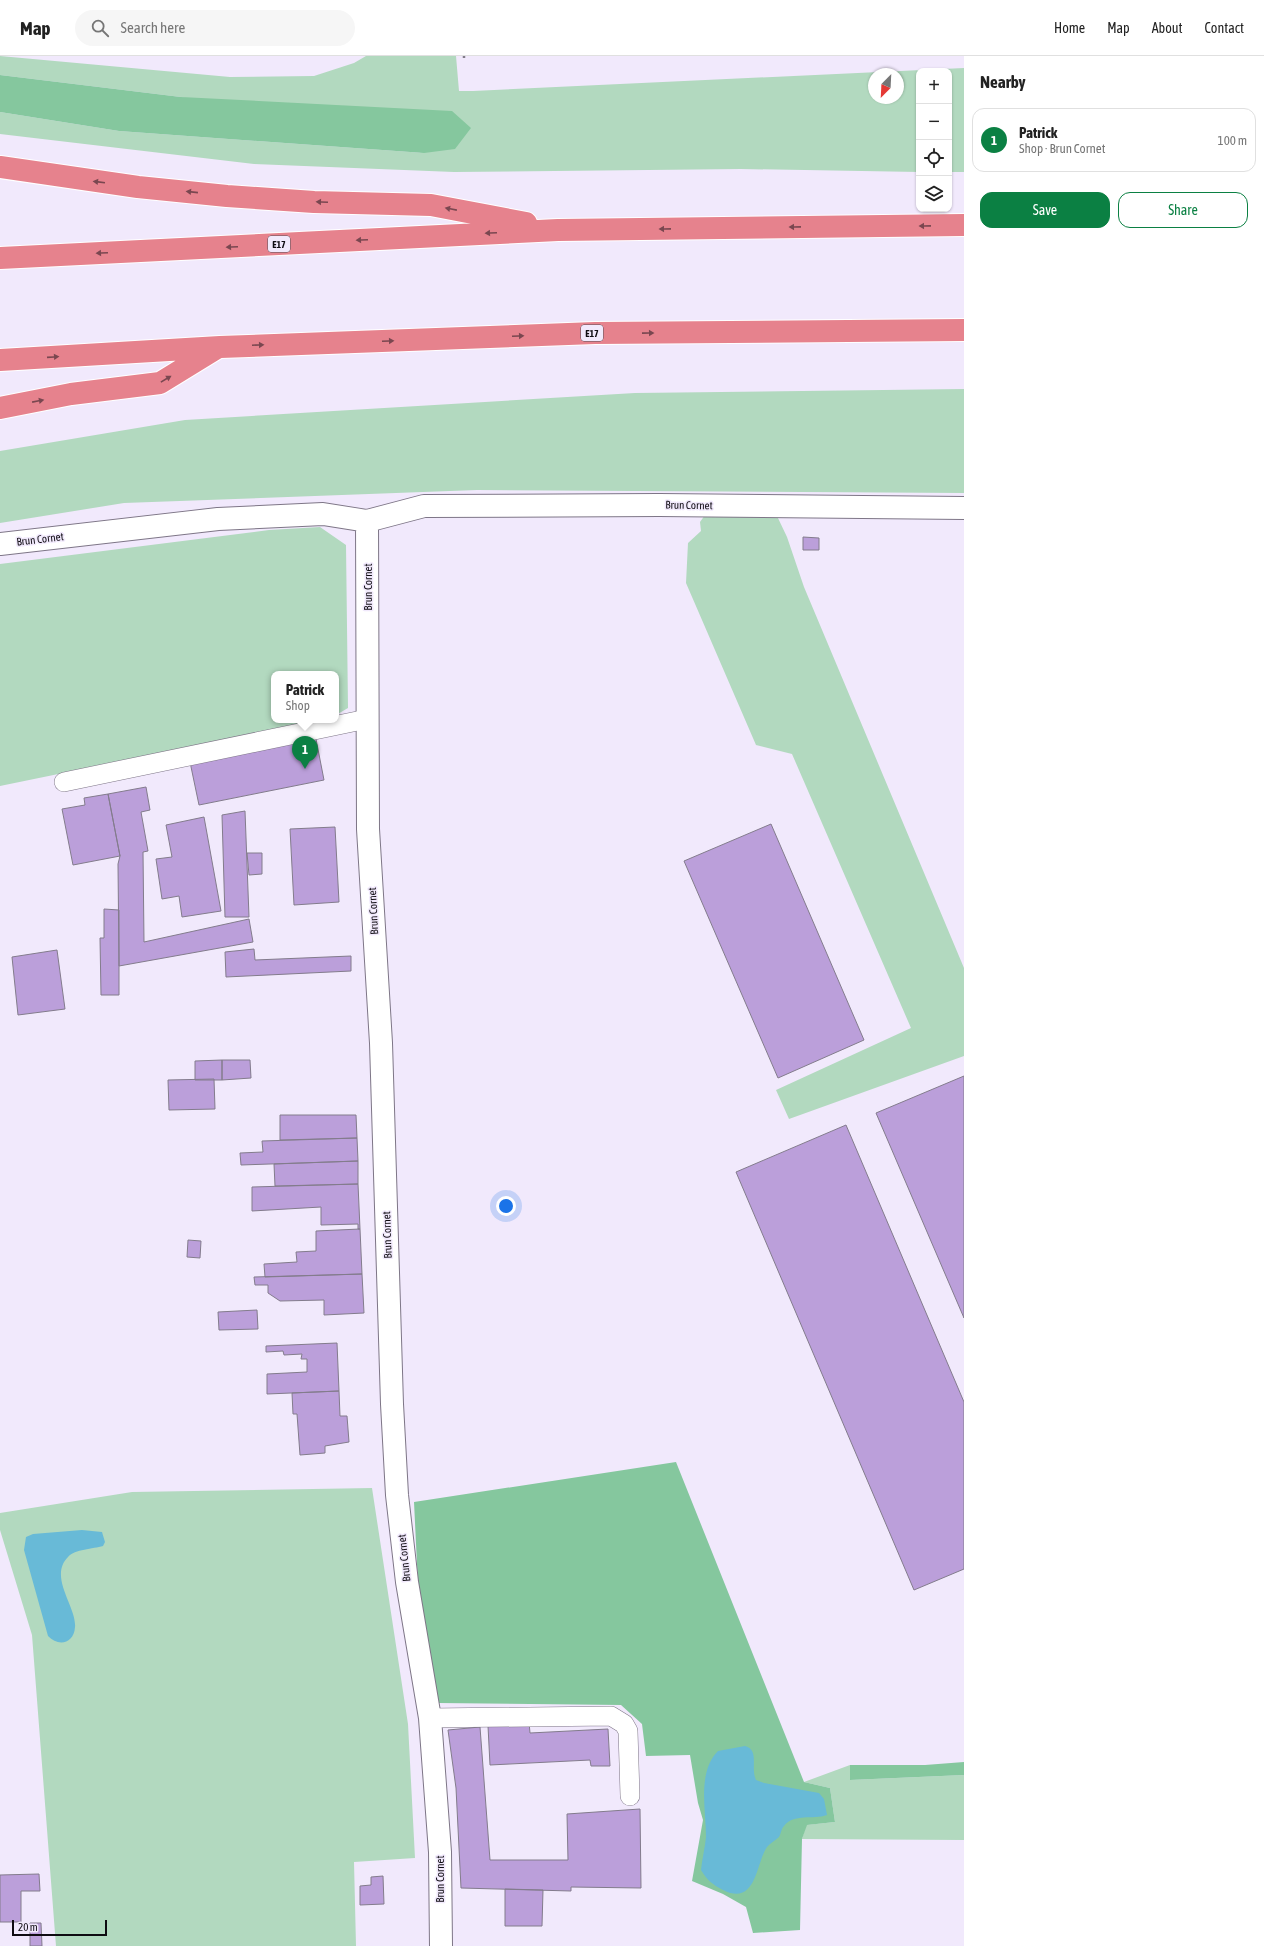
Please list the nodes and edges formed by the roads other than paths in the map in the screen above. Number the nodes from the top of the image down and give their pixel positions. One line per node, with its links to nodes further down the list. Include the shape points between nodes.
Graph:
1 (0, 167): 3 (highway, one-way to 1, via 431,205 314,202 227,196 138,187)
2 (964, 225): 3 (highway, E17, one-way to 3)
3 (558, 230): 4 (highway, E17, one-way to 4)
4 (0, 258)
5 (964, 330): 6 (highway, E17, one-way to 5, via 595,333)
6 (220, 347): 7 (highway, E17, one-way to 6); 8 (highway, one-way to 6, via 71,394 160,383)
7 (0, 360)
8 (0, 408)
9 (964, 508): 10 (street, Brun Cornet, via 424,506)
10 (367, 520): 11 (street, Brun Cornet, via 323,514 218,519); 12 (street, Brun Cornet)
11 (0, 544)
12 (367, 719): 13 (lane); 14 (street, Brun Cornet, via 368,829 381,1043 392,1404 397,1487 407,1582)
13 (64, 782)
14 (430, 1718): 15 (lane, via 611,1716 624,1724 628,1731); 16 (street, Brun Cornet, via 440,1852)
15 (630, 1796)
16 (441, 1946)

